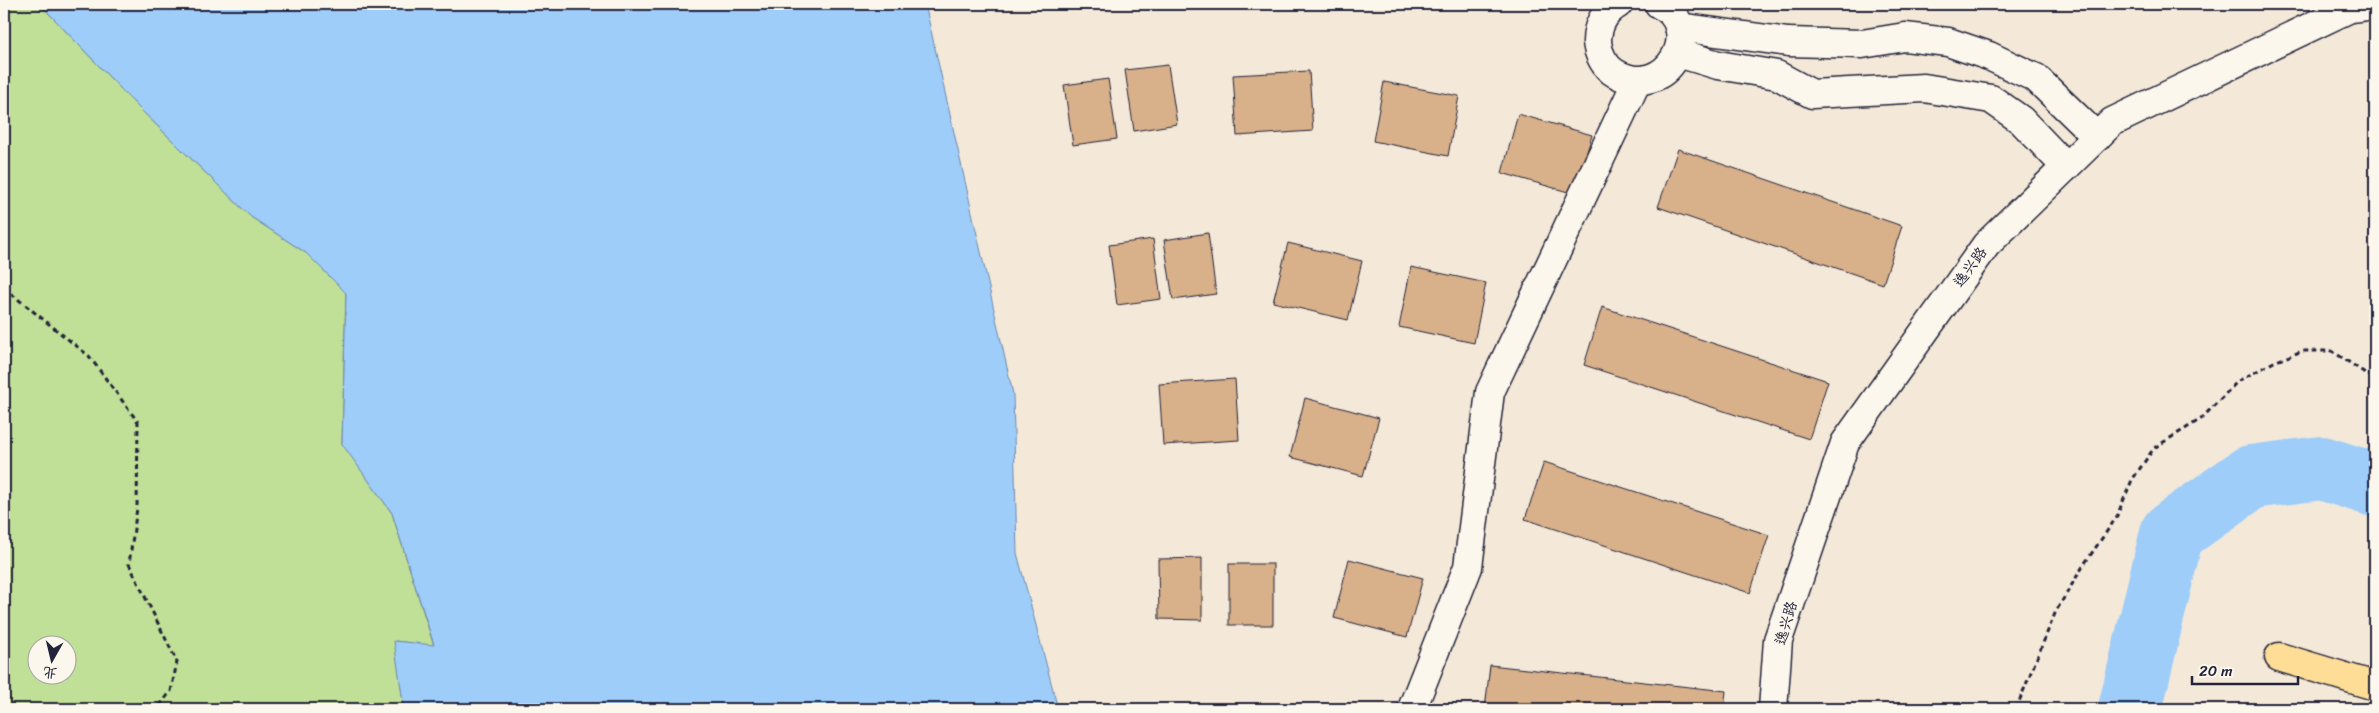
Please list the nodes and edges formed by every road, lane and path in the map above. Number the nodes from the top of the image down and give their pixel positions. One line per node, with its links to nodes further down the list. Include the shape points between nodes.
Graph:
1 (1618, 4): 5 (street, via 1602,19 1597,32 1598,46 1602,60 1611,71)
2 (1659, 4): 4 (street, via 1672,16)
3 (2375, 5): 6 (street, 逸兴路, via 2350,8 2112,122)
4 (1678, 40): 5 (street, via 1672,65 1650,80); 6 (street, via 1862,44 1905,38 1948,42 1989,56 2036,78); 7 (street, via 1718,65 1777,75 1812,94 1924,88 1991,99 2022,120)
5 (1637, 81): 13 (street, via 1490,392 1468,567)
6 (2097, 137): 7 (street, 逸兴路)
7 (2066, 167): 14 (street, 逸兴路, via 1986,245 1845,443 1778,640)
8 (4, 288): 12 (path, via 89,356 138,422 137,508 129,564 177,662 172,691)
9 (2375, 376): 15 (path, via 2368,375 2332,352 2302,351 2238,381 2201,419 2154,448 2132,480 2116,518 2056,611)
10 (2279, 657): 11 (main road)
11 (2375, 686)
12 (158, 709)
13 (1412, 709)
14 (1773, 709)
15 (2016, 709)

